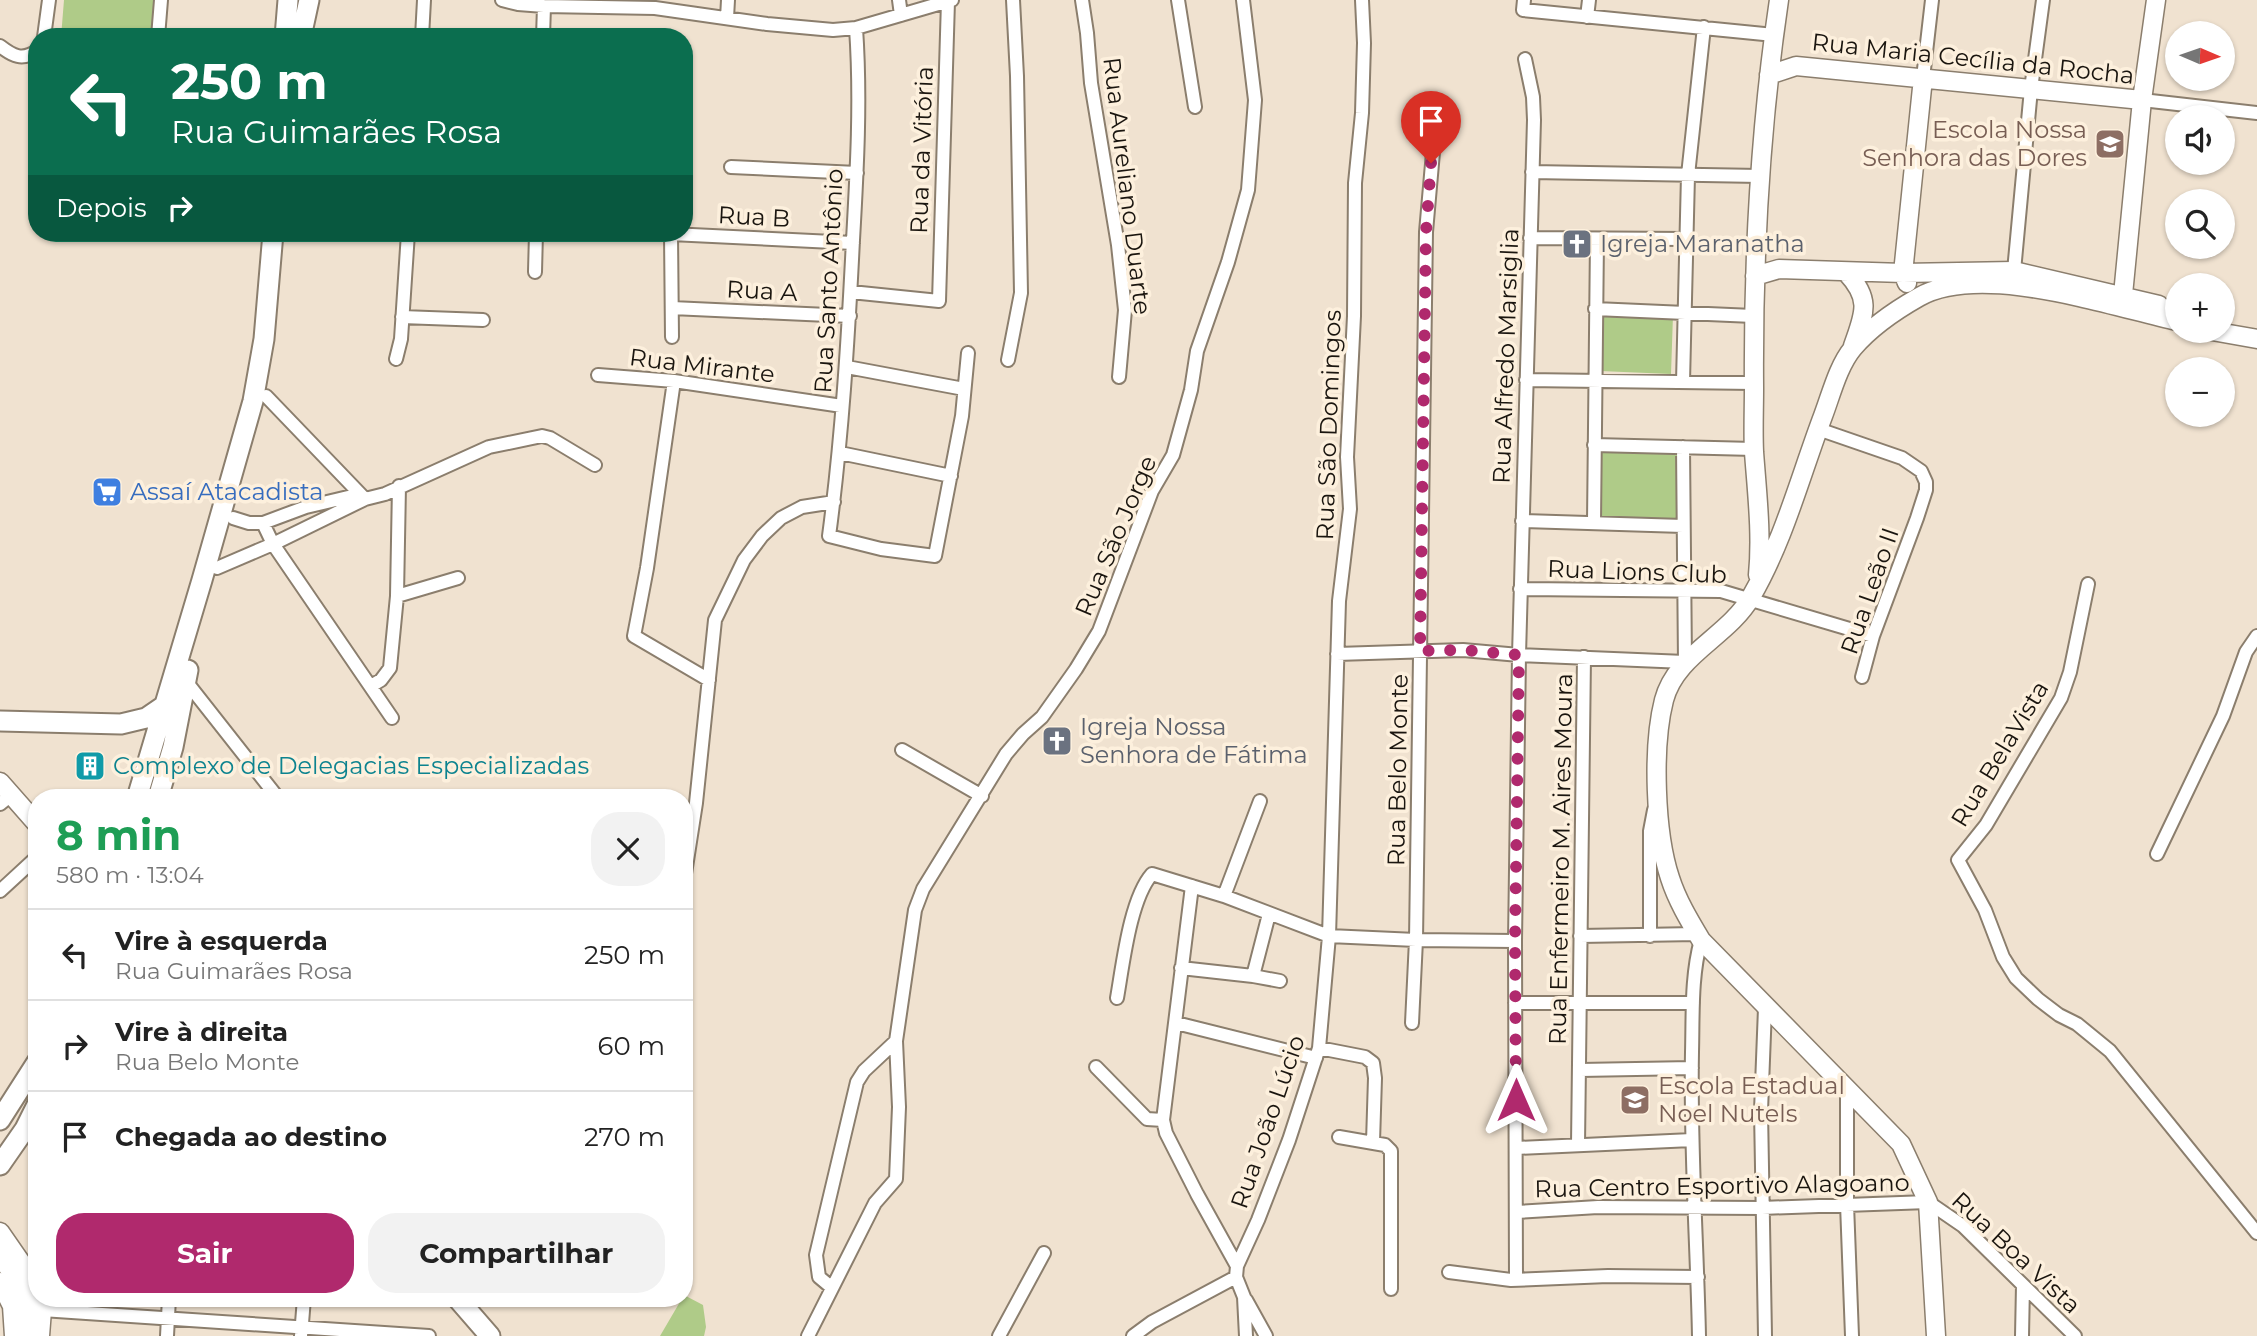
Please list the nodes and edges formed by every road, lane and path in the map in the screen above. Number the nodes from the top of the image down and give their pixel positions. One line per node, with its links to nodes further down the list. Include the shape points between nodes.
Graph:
1 (49, 0): 27 (street)
2 (161, 0): 28 (street)
3 (285, 0): 29 (main road)
4 (300, 0): 30 (main road)
5 (309, 0): 31 (main road)
6 (424, 0): 32 (street)
7 (502, 0): 22 (street)
8 (728, 0): 25 (street)
9 (899, 0): 23 (street)
10 (1013, 0): 85 (street, via 1021,293)
11 (1082, 0): 88 (street, Rua Aureliano Duarte, via 1125,310)
12 (1178, 0): 44 (street)
13 (1243, 0): 144 (street, Rua São Jorge, via 1255,100 1248,190 1197,351 1173,455 1149,500 1099,631 1042,717 1006,754)
14 (1362, 0): 125 (street, Rua São Domingos, via 1362,113 1347,457 1350,509)
15 (1589, 0): 24 (street)
16 (1779, 0): 35 (main road)
17 (1932, 0): 41 (street)
18 (2043, 0): 42 (street)
19 (2156, 0): 43 (main road)
20 (950, 1): 23 (street); 69 (street, Rua da Vitória, via 939,301)
21 (1524, 5): 24 (street)
22 (544, 6): 25 (street, via 655,8); 33 (street)
23 (901, 15): 34 (street)
24 (1587, 17): 26 (street)
25 (727, 18): 34 (street, via 833,30)
26 (1704, 27): 35 (street); 50 (street)
27 (46, 28)
28 (159, 28)
29 (284, 28)
30 (299, 28)
31 (301, 28)
32 (422, 28)
33 (543, 28)
34 (856, 28): 49 (street, Rua Santo Antônio)
35 (1773, 43): 39 (main road, via 1782,60); 40 (main road)
36 (0, 46): 37 (street, via 18,57)
37 (28, 56)
38 (1525, 59): 48 (street, Rua Alfredo Marsiglia, via 1534,97)
39 (1796, 66): 40 (main road, Rua Maria Cecília da Rocha); 41 (main road, Rua Maria Cecília da Rocha)
40 (1769, 75): 51 (main road)
41 (1923, 78): 42 (main road, Rua Maria Cecília da Rocha); 67 (main road)
42 (2031, 89): 43 (main road, Rua Maria Cecília da Rocha); 64 (street)
43 (2142, 100): 45 (street, Rua Maria Cecília da Rocha); 71 (main road)
44 (1195, 107)
45 (2257, 113)
46 (1434, 141): 124 (street, Rua Belo Monte, via 1426,232)
47 (731, 167): 49 (street)
48 (1532, 172): 50 (street); 53 (street, Rua Alfredo Marsiglia)
49 (857, 173): 61 (street, Rua Santo Antônio)
50 (1688, 175): 51 (street); 55 (street)
51 (1760, 176): 62 (main road)
52 (693, 235): 61 (street, Rua B)
53 (1530, 238): 54 (street); 89 (street, Rua Alfredo Marsiglia)
54 (1597, 239): 55 (street); 74 (street)
55 (1688, 239): 75 (street)
56 (272, 242): 133 (main road, via 254,401)
57 (283, 242): 95 (main road)
58 (407, 242): 78 (street)
59 (536, 242): 65 (street)
60 (671, 242): 72 (street, Rua B)
61 (853, 243): 69 (street, Rua Santo Antônio)
62 (1756, 257): 63 (main road); 68 (main road)
63 (1779, 269): 66 (main road); 68 (main road)
64 (2014, 271): 67 (main road); 71 (main road)
65 (535, 272)
66 (1847, 273): 67 (main road); 82 (main road, via 1859,286 1865,304)
67 (1903, 273): 70 (main road)
68 (1755, 276): 77 (main road)
69 (851, 292): 76 (street, Rua Santo Antônio)
70 (1921, 295): 71 (main road, via 1949,286 2011,284); 82 (main road)
71 (2122, 302): 73 (main road); 79 (main road)
72 (673, 308): 76 (street, Rua A); 81 (street, Rua B)
73 (2165, 308)
74 (1595, 309): 75 (street); 91 (street)
75 (1685, 314): 77 (street); 92 (street)
76 (850, 316): 86 (street, Rua Santo Antônio)
77 (1753, 316): 93 (main road)
78 (402, 317): 80 (street); 84 (street)
79 (2165, 317)
80 (483, 320)
81 (672, 337)
82 (1852, 349): 97 (main road)
83 (968, 354): 94 (street)
84 (396, 359)
85 (1008, 360)
86 (847, 367): 94 (street); 96 (street, Rua Santo Antônio)
87 (598, 375): 90 (street, Rua Mirante)
88 (1119, 377)
89 (1526, 380): 91 (street); 110 (street, Rua Alfredo Marsiglia)
90 (674, 381): 96 (street, Rua Mirante); 131 (street, via 634,636)
91 (1595, 381): 92 (street); 98 (street)
92 (1683, 382): 93 (street)
93 (1754, 383): 100 (main road)
94 (964, 389): 103 (street)
95 (266, 396): 105 (street); 109 (main road)
96 (842, 406): 101 (street, Rua Santo Antônio)
97 (1818, 429): 108 (main road); 122 (street, Rua Leão II, via 1902,458 1924,476 1926,490 1917,519)
98 (1594, 445): 99 (street); 111 (street)
99 (1683, 447): 100 (street); 113 (street)
100 (1754, 449): 107 (main road)
101 (840, 453): 103 (street); 106 (street, Rua Santo Antônio)
102 (595, 465): 104 (street, via 542,436 489,447)
103 (951, 476): 106 (street, Rua Santo Antônio, via 935,556 829,537)
104 (399, 486): 105 (street); 121 (street)
105 (365, 499): 112 (street, via 306,507); 114 (street)
106 (834, 502): 131 (street, via 802,507 781,518 744,560 715,620)
107 (1758, 506): 108 (main road, via 1774,515); 120 (main road, via 1761,547)
108 (1791, 510): 120 (main road)
109 (233, 518): 112 (street); 115 (main road)
110 (1522, 521): 111 (street); 118 (street, Rua Alfredo Marsiglia)
111 (1594, 522): 113 (street)
112 (263, 523): 114 (street)
113 (1683, 526): 119 (street)
114 (273, 544): 115 (street); 132 (street)
115 (217, 568): 130 (main road)
116 (458, 578): 121 (street)
117 (2088, 584): 194 (street, Rua BelaVista, via 2062,698 1986,825 1958,860 2017,978 2038,999 2110,1051)
118 (1520, 590): 119 (street, Rua Lions Club); 126 (street, Rua Alfredo Marsiglia)
119 (1683, 590): 120 (street, Rua Lions Club); 128 (street)
120 (1753, 593): 122 (street, Rua Lions Club); 128 (main road, via 1718,635)
121 (397, 596): 132 (street, via 390,668)
122 (1873, 636): 129 (street, Rua Leão II)
123 (2256, 637): 148 (street)
124 (1420, 651): 125 (street); 126 (street); 158 (street, Rua Belo Monte)
125 (1338, 654): 154 (street, Rua São Domingos)
126 (1519, 655): 127 (street); 159 (street, Rua Alfredo Marsiglia)
127 (1584, 657): 128 (street); 155 (street, Rua Enfermeiro M. Aires Moura)
128 (1685, 662): 138 (main road, via 1663,704)
129 (1862, 677)
130 (185, 680): 136 (main road); 141 (main road); 142 (street)
131 (709, 680): 147 (street)
132 (371, 686): 134 (street)
133 (165, 705): 135 (main road, via 146,718 121,724); 136 (main road)
134 (392, 718)
135 (0, 721)
136 (159, 742): 139 (main road); 140 (main road)
137 (902, 750): 144 (street)
138 (1658, 785): 156 (street, via 1650,831); 157 (main road, via 1664,857 1682,908)
139 (140, 789)
140 (151, 789)
141 (161, 789)
142 (271, 789)
143 (4, 794): 146 (main road)
144 (982, 796): 170 (street, Rua São Jorge, via 923,889 915,910)
145 (1260, 801): 152 (street)
146 (28, 816)
147 (693, 822)
148 (2157, 854)
149 (28, 865): 151 (street)
150 (1192, 886): 152 (street); 160 (street); 163 (street, via 1152,874 1147,880 1137,904)
151 (0, 891)
152 (1224, 896): 153 (street)
153 (1269, 914): 154 (street); 161 (street)
154 (1329, 936): 158 (street); 171 (street, Rua João Lúcio)
155 (1580, 936): 156 (street); 164 (street, Rua Enfermeiro M. Aires Moura)
156 (1650, 936): 157 (street)
157 (1699, 937): 166 (street); 167 (main road)
158 (1416, 940): 159 (street); 169 (street, Rua Belo Monte)
159 (1515, 941): 165 (street, Rua Alfredo Marsiglia)
160 (1181, 968): 161 (street); 168 (street)
161 (1253, 976): 162 (street)
162 (1280, 981)
163 (1117, 998)
164 (1581, 1002): 165 (street); 166 (street); 175 (street, Rua Enfermeiro M. Aires Moura)
165 (1515, 1003): 186 (street, Rua Alfredo Marsiglia)
166 (1693, 1003): 174 (street)
167 (1765, 1008): 177 (main road); 191 (street)
168 (1176, 1023): 171 (street); 180 (street)
169 (1412, 1023)
170 (896, 1041): 204 (street, Rua São Jorge, via 896,1180 875,1203); 204 (street, via 857,1082 816,1255 819,1277)
171 (1318, 1053): 184 (street, via 1364,1057 1373,1063); 197 (street, Rua João Lúcio)
172 (28, 1061): 178 (main road)
173 (1096, 1067): 180 (street, via 1147,1119)
174 (1692, 1068): 175 (street); 183 (street)
175 (1580, 1070): 185 (street, Rua Enfermeiro M. Aires Moura)
176 (28, 1076): 179 (main road)
177 (1847, 1089): 188 (main road, via 1901,1144); 189 (street)
178 (0, 1102)
179 (0, 1120)
180 (1163, 1120): 197 (street)
181 (28, 1122): 187 (main road)
182 (1339, 1137): 184 (street)
183 (1692, 1140): 185 (street); 190 (street)
184 (1373, 1142): 205 (street, via 1385,1145 1391,1155)
185 (1578, 1144): 186 (street)
186 (1516, 1148): 192 (street, Rua Alfredo Marsiglia)
187 (0, 1165)
188 (1928, 1202): 189 (street, Rua Centro Esportivo Alagoano); 203 (street, Rua Boa Vista, via 1956,1220); 228 (main road)
189 (1847, 1204): 191 (street, Rua Centro Esportivo Alagoano); 227 (street)
190 (1695, 1208): 191 (street, Rua Centro Esportivo Alagoano); 192 (street, Rua Centro Esportivo Alagoano, via 1598,1207); 200 (street)
191 (1762, 1208): 226 (street)
192 (1516, 1213): 201 (street, Rua Alfredo Marsiglia)
193 (0, 1232): 199 (main road)
194 (2257, 1233)
195 (1044, 1253): 221 (street)
196 (0, 1254): 216 (main road, via 25,1294)
197 (1236, 1271): 206 (street); 222 (street)
198 (1450, 1272): 201 (street)
199 (28, 1274)
200 (1698, 1277): 201 (street); 225 (street)
201 (1516, 1279)
202 (0, 1282): 215 (main road, via 12,1306)
203 (2023, 1285): 229 (street); 230 (street, Rua Boa Vista)
204 (831, 1287): 220 (street, Rua São Jorge)
205 (1391, 1289)
206 (1244, 1297): 223 (street); 224 (street)
207 (39, 1307): 217 (main road)
208 (85, 1307): 212 (street)
209 (169, 1307): 212 (street)
210 (303, 1307): 213 (street)
211 (465, 1307): 214 (main road)
212 (168, 1318): 213 (street); 218 (street)
213 (301, 1331): 219 (street)
214 (488, 1335)
215 (14, 1336)
216 (28, 1336)
217 (40, 1336)
218 (167, 1336)
219 (429, 1336)
220 (808, 1336)
221 (999, 1336)
222 (1133, 1336)
223 (1246, 1336)
224 (1266, 1336)
225 (1699, 1336)
226 (1765, 1336)
227 (1852, 1336)
228 (1936, 1336)
229 (2022, 1336)
230 (2075, 1336)

